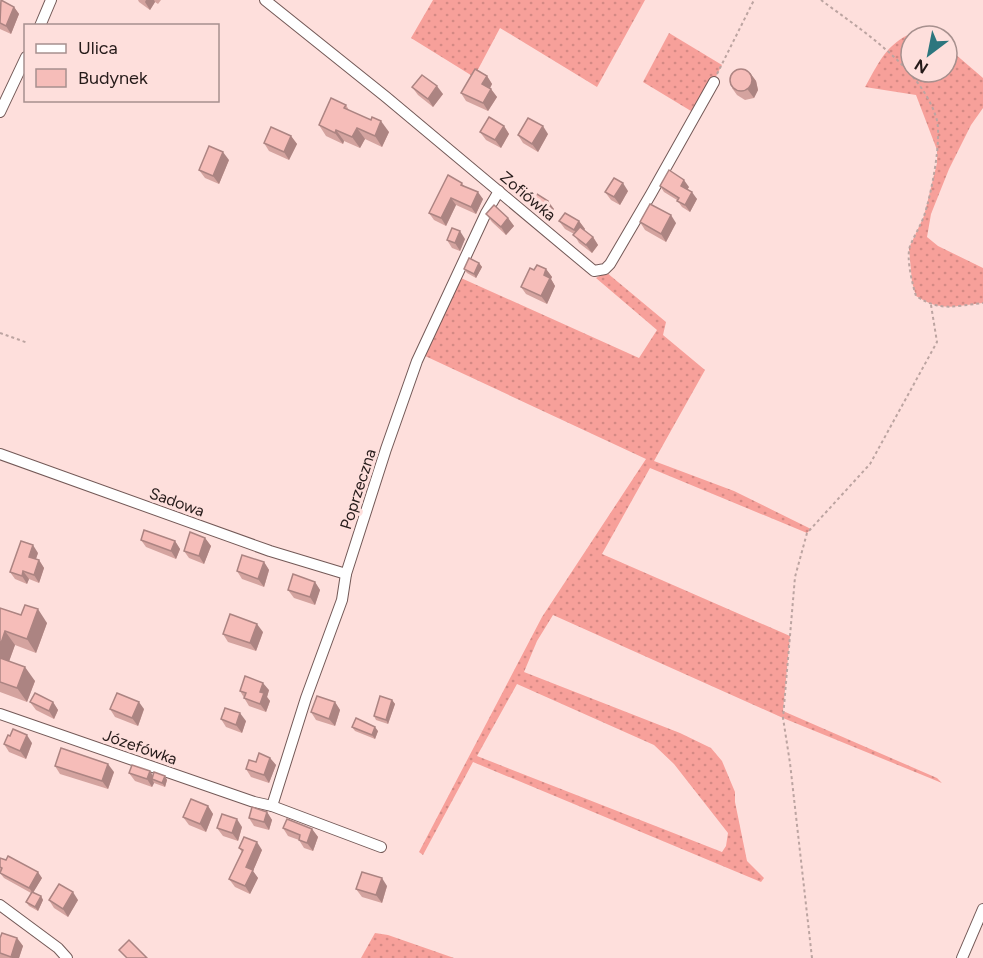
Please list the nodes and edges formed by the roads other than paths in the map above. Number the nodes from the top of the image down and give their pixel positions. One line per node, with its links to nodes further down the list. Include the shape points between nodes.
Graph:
1 (51, 0): 3 (street)
2 (265, 0): 7 (street, Zofiówka)
3 (41, 24)
4 (24, 61): 6 (street)
5 (714, 82): 7 (street, Zofiówka, via 605,269 590,268)
6 (0, 112)
7 (499, 191): 9 (street, Poprzeczna, via 417,361)
8 (0, 454): 9 (street, Sadowa, via 270,551)
9 (346, 574): 11 (street, Poprzeczna, via 342,600)
10 (0, 714): 11 (street, Józefówka)
11 (272, 806): 12 (street, Józefówka)
12 (381, 847)
13 (0, 905): 15 (street)
14 (983, 909): 16 (street)
15 (67, 958)
16 (962, 958)

